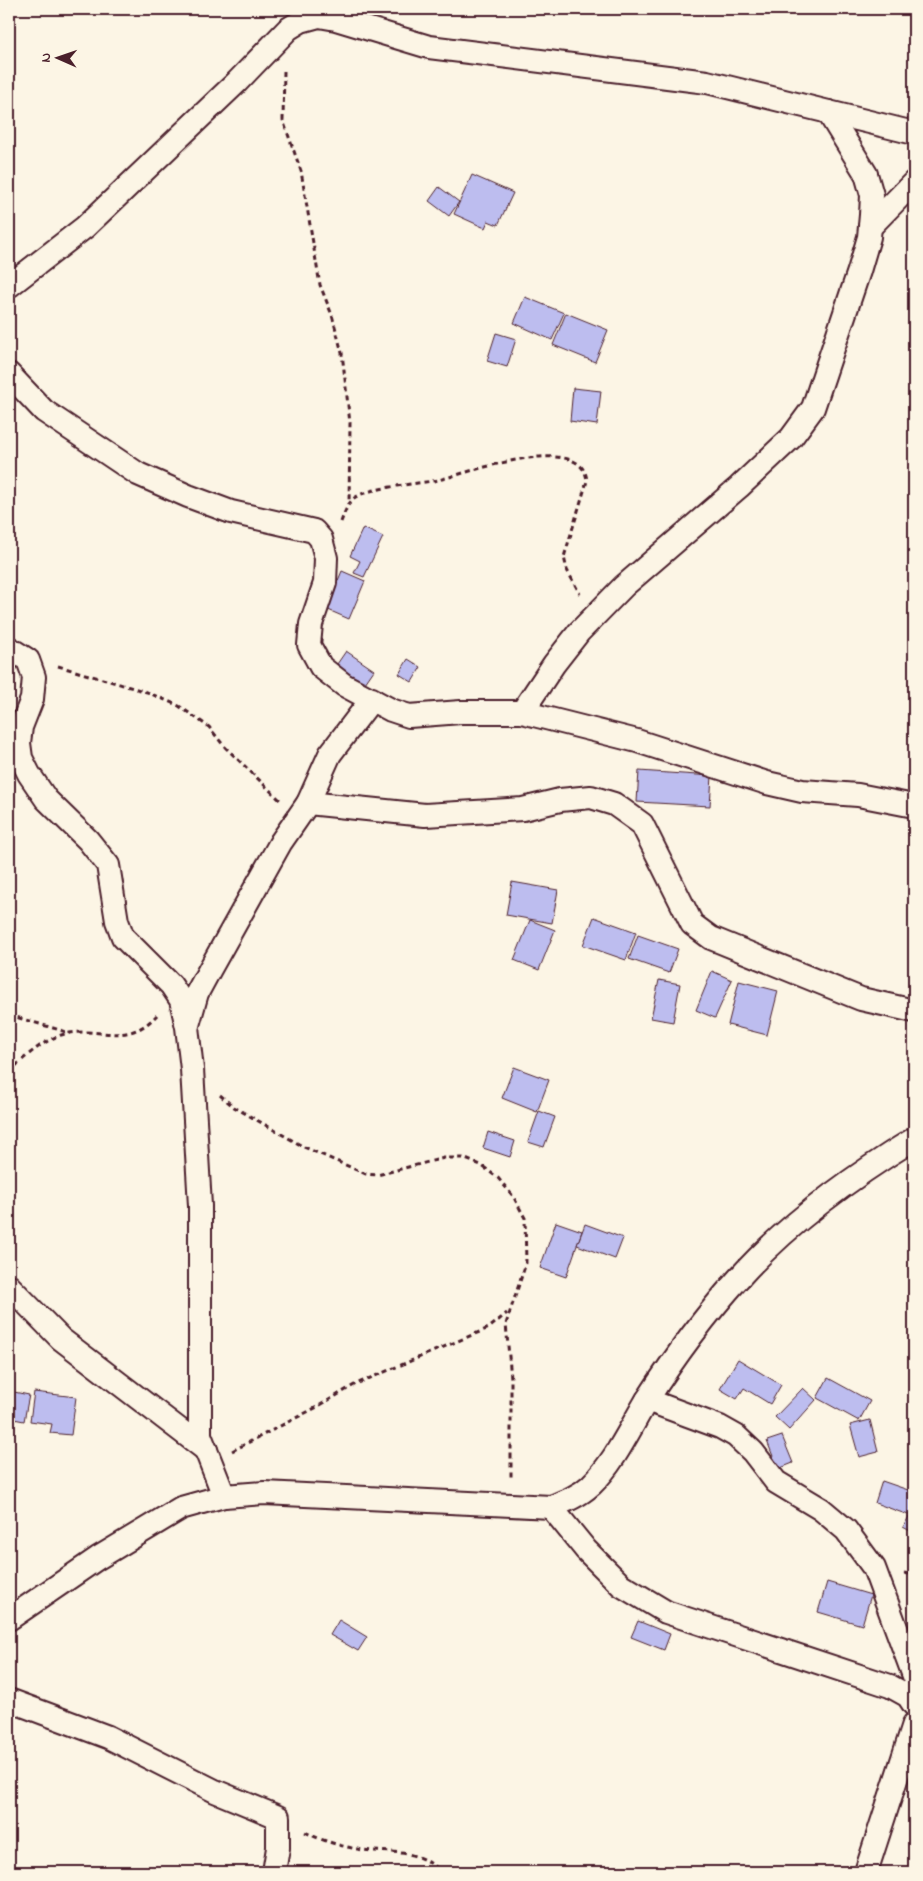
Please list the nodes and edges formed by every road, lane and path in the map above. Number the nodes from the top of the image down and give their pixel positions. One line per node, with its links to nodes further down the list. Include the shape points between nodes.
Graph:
1 (284, 33): 2 (street, via 301,21 319,16 429,47 707,82); 6 (street, via 85,227); 8 (path, via 283,120 301,172 320,284 342,353 350,423)
2 (828, 112): 3 (street); 5 (street, via 866,174 872,195)
3 (914, 133)
4 (914, 182): 5 (street)
5 (870, 227): 10 (street, via 859,271 813,408 791,438 624,586)
6 (9, 286)
7 (9, 374): 9 (street, via 44,411 138,474 232,512 314,531 321,539)
8 (349, 505): 9 (path); 10 (path, via 353,498 367,491 439,480 503,461 528,457 565,459 578,464 586,473 587,481 564,557 582,601)
9 (326, 558): 13 (street, via 325,583 311,624 309,645 321,667 344,685)
10 (582, 629): 14 (street)
11 (9, 648): 12 (street)
12 (28, 660): 16 (path, via 106,679 179,706 209,727 261,783); 17 (street, via 34,677 32,698 21,727 19,743 28,774 46,799 88,840 108,865 117,922 123,937)
13 (372, 699): 14 (street, via 409,716); 16 (street, via 330,754)
14 (522, 712): 15 (street, via 636,741 767,783)
15 (914, 806)
16 (303, 809): 18 (street, via 425,815 524,809 560,800 591,798 614,804 642,824 692,924 711,938 861,999); 20 (street, via 281,842 197,993)
17 (177, 994): 20 (street); 21 (path, via 146,1027 111,1035)
18 (914, 1011)
19 (9, 1015): 21 (path)
20 (187, 1027): 22 (street)
21 (70, 1033): 23 (path, via 27,1054)
22 (192, 1069): 26 (path, via 234,1107 304,1147 366,1174 377,1175 444,1158 464,1158 481,1165 498,1178 525,1218 526,1231 526,1263); 28 (street, via 200,1206 200,1435)
23 (9, 1072)
24 (914, 1138): 27 (street, via 793,1223 738,1278 686,1342)
25 (9, 1286): 28 (street, via 62,1339)
26 (508, 1313): 28 (path, via 489,1328 356,1384 317,1407); 30 (path)
27 (647, 1400): 31 (street, via 616,1452 591,1485 572,1499); 33 (street, via 736,1436 776,1482 821,1509 846,1530 874,1568)
28 (208, 1456): 29 (street)
29 (224, 1496): 30 (street, via 273,1493); 32 (street, via 181,1508 98,1558)
30 (510, 1505): 31 (street)
31 (551, 1507): 34 (street, via 586,1550 621,1584 666,1612)
32 (9, 1619)
33 (914, 1676)
34 (890, 1686): 35 (street); 37 (street, via 908,1696)
35 (914, 1687)
36 (9, 1700): 39 (street, via 108,1737 215,1791)
37 (914, 1705)
38 (914, 1724): 42 (street)
39 (278, 1817): 40 (street); 41 (path, via 314,1836 355,1849 411,1853)
40 (274, 1872)
41 (442, 1872)
42 (866, 1872)

